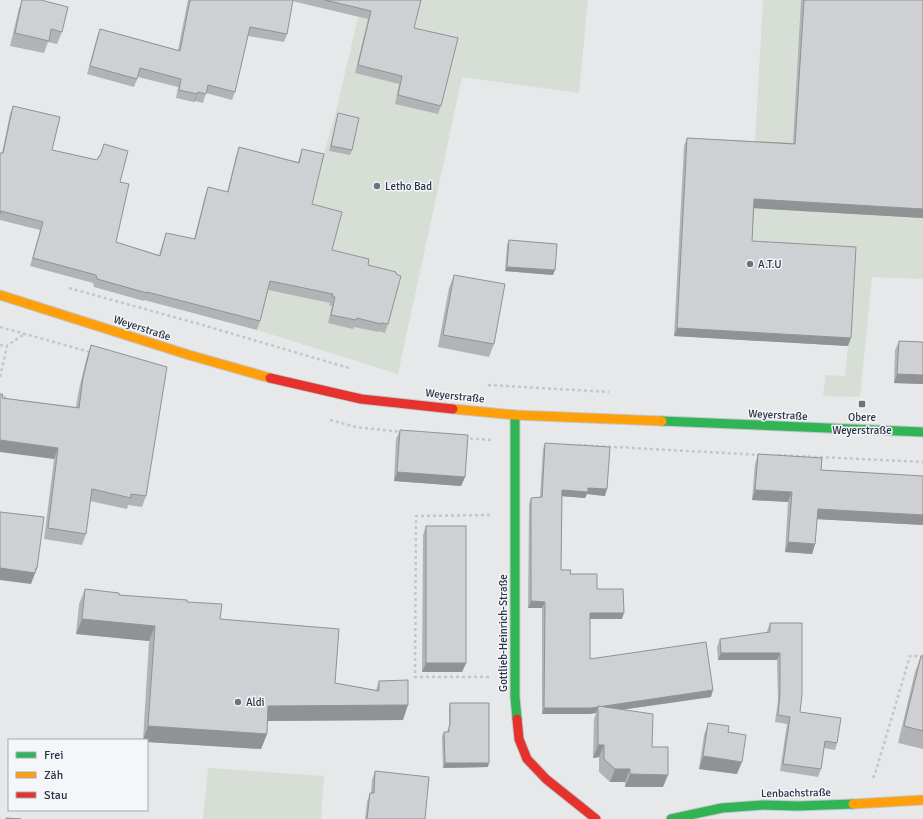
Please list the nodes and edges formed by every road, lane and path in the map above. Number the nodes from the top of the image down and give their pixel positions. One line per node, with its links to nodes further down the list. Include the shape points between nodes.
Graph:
1 (64, 287): 8 (path)
2 (0, 295): 12 (main road, Weyerstraße, via 189,355 286,382 360,399)
3 (0, 327): 4 (path)
4 (24, 334): 5 (path); 7 (path)
5 (49, 341)
6 (0, 345): 7 (path)
7 (7, 346): 9 (path)
8 (352, 369)
9 (0, 375)
10 (0, 394): 11 (path, via 5,395)
11 (4, 406)
12 (515, 415): 13 (main road, Weyerstraße); 14 (main road, Gottlieb-Heinrich-Straße)
13 (923, 432)
14 (515, 515): 16 (main road, Gottlieb-Heinrich-Straße); 16 (path, via 416,516 415,677)
15 (923, 656): 18 (path, via 910,656 876,774)
16 (515, 677): 19 (main road, Gottlieb-Heinrich-Straße, via 519,739 527,759 546,779)
17 (923, 800): 18 (main road, Lenbachstraße)
18 (858, 804): 20 (main road, Lenbachstraße, via 722,808)
19 (596, 819)
20 (671, 819)

